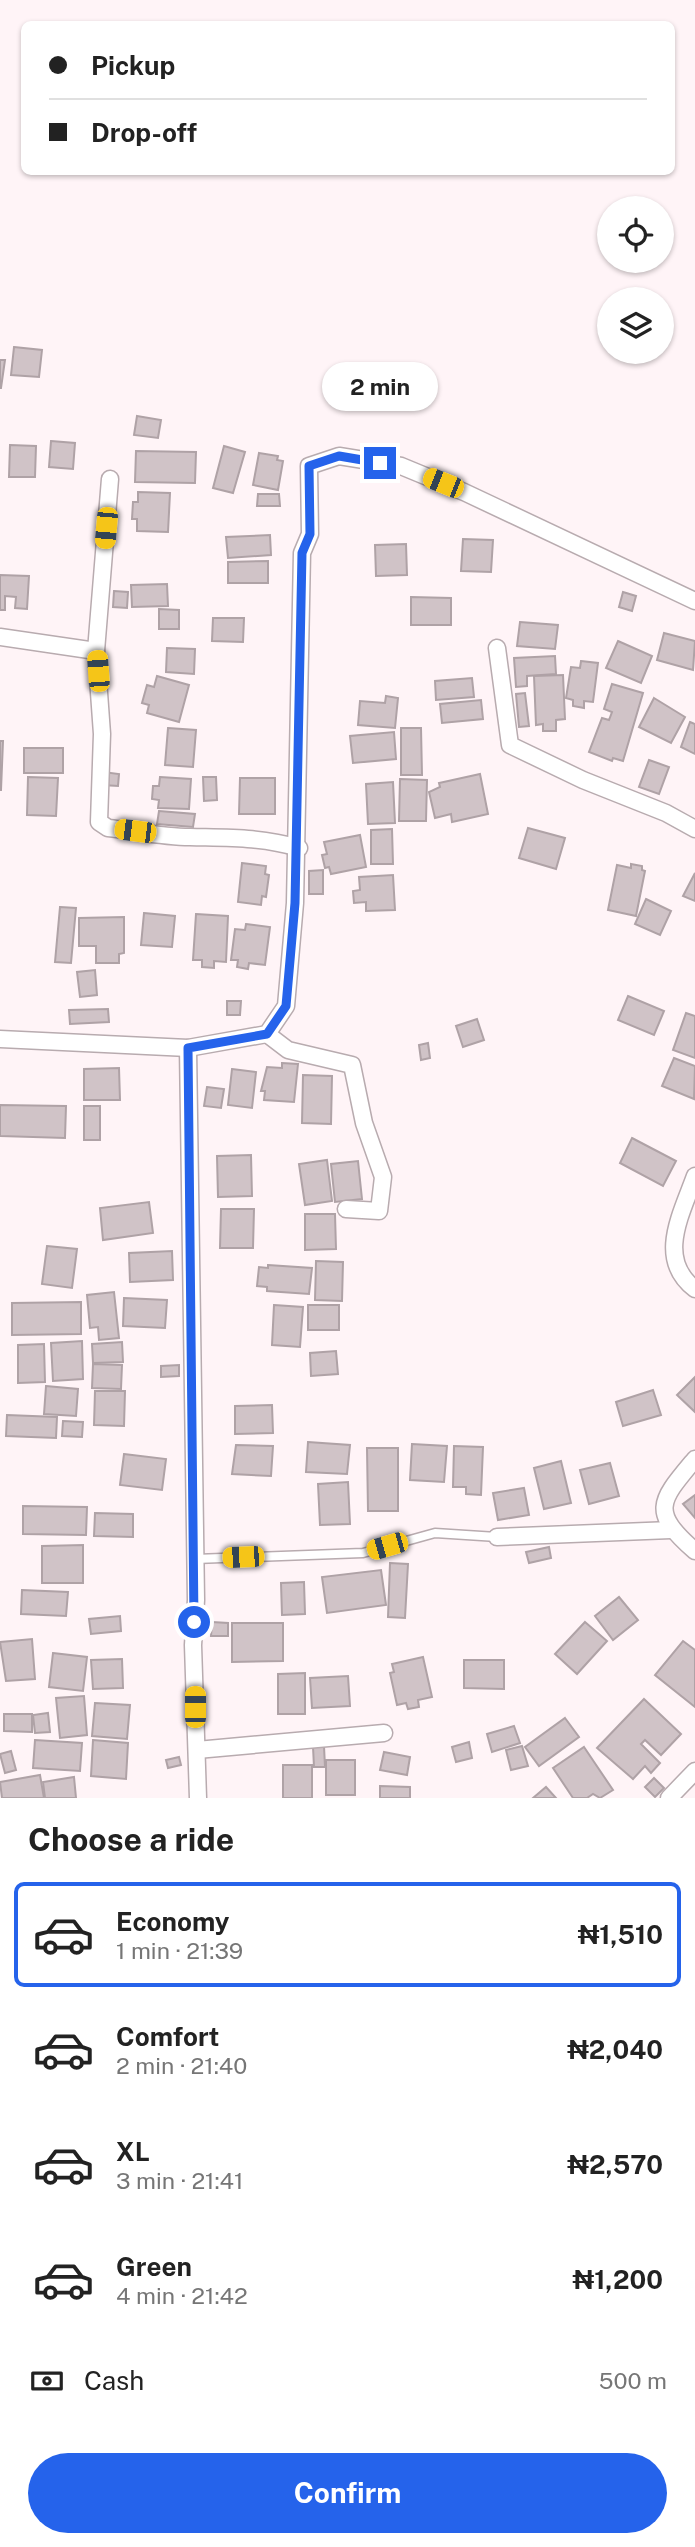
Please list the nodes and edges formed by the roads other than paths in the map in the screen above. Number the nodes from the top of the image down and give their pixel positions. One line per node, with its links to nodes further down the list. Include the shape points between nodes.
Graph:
1 (110, 479): 5 (street)
2 (695, 601): 7 (street, via 401,466 339,456 309,466 310,534 302,553)
3 (0, 637): 5 (street)
4 (496, 648): 6 (street, via 510,745)
5 (96, 650): 7 (street, via 102,734 99,822 108,828 189,837 265,838)
6 (695, 829)
7 (299, 848): 8 (street, via 286,1006)
8 (267, 1034): 10 (street); 12 (street, via 288,1051 352,1065 364,1123 383,1177 379,1211)
9 (0, 1039): 10 (street)
10 (188, 1048): 18 (street)
11 (695, 1176): 13 (street, via 677,1224 673,1260 679,1277)
12 (346, 1209)
13 (695, 1289)
14 (695, 1459): 15 (street, via 667,1493 664,1513)
15 (671, 1530): 16 (street); 17 (street)
16 (497, 1537): 18 (lane, via 435,1533 363,1553)
17 (695, 1551)
18 (195, 1559): 20 (street)
19 (384, 1733): 20 (street)
20 (197, 1750): 22 (street)
21 (695, 1771): 23 (street)
22 (198, 1798)
23 (668, 1798)

